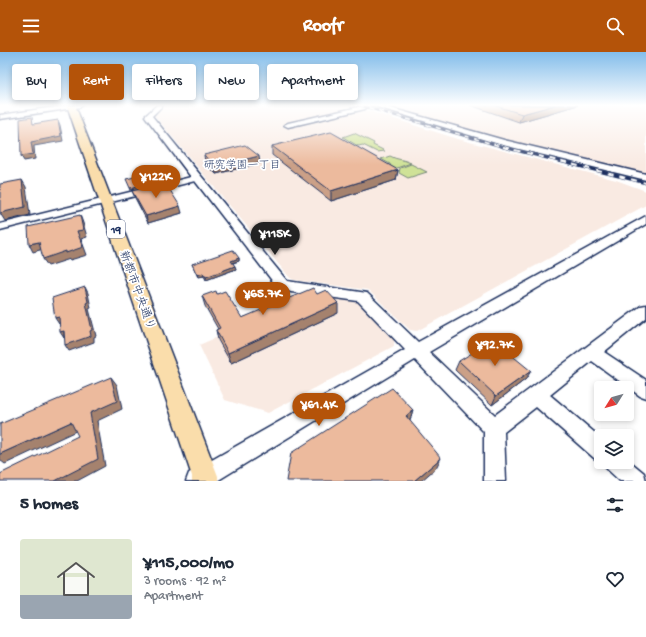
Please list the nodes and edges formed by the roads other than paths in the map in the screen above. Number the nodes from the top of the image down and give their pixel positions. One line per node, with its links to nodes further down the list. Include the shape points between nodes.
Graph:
1 (81, 125): 6 (main road, 新都市中央通り / 19)
2 (155, 125): 5 (street)
3 (443, 125): 4 (street)
4 (646, 177)
5 (197, 178): 6 (street); 10 (street, via 282,284 362,298)
6 (106, 200): 8 (street); 17 (main road, 新都市中央通り / 19)
7 (643, 225): 10 (street)
8 (0, 227)
9 (643, 316): 11 (street)
10 (417, 351): 14 (street); 17 (street)
11 (592, 352): 12 (street); 13 (street)
12 (646, 390)
13 (536, 395): 14 (street); 15 (street)
14 (494, 428): 18 (street)
15 (594, 445)
16 (622, 469): 19 (street)
17 (204, 480)
18 (494, 481)
19 (636, 481)

